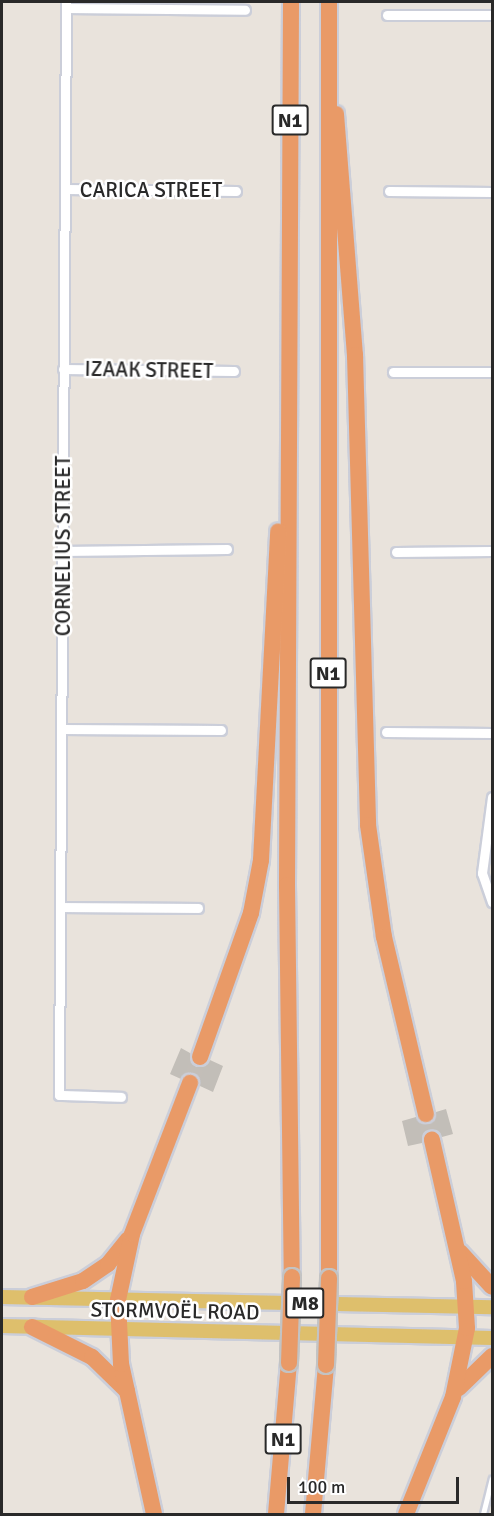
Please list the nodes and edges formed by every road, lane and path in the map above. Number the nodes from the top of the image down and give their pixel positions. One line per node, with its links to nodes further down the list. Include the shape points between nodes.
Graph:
1 (291, 2): 12 (highway, N1)
2 (329, 2): 7 (highway, N1)
3 (66, 5): 4 (street); 8 (street, CORNELIUS STREET)
4 (245, 10)
5 (387, 15): 6 (street)
6 (492, 15)
7 (328, 68): 32 (highway, via 340,138 355,355 368,825 384,937); 53 (highway, N1, bridge, via 329,1278)
8 (66, 189): 9 (street, CARICA STREET); 13 (street, CORNELIUS STREET)
9 (236, 191)
10 (389, 191): 11 (street)
11 (492, 192)
12 (290, 239): 29 (highway, via 266,810 251,913); 52 (highway, N1, bridge, via 287,885 292,1277)
13 (63, 369): 14 (street, IZAAK STREET); 18 (street, CORNELIUS STREET)
14 (234, 371)
15 (393, 372): 16 (street)
16 (492, 372)
17 (227, 549): 18 (street)
18 (62, 551): 21 (street, CORNELIUS STREET)
19 (492, 551): 20 (street)
20 (396, 552)
21 (62, 729): 22 (street); 27 (street, CORNELIUS STREET)
22 (221, 730)
23 (386, 732): 24 (street)
24 (492, 733)
25 (492, 797): 26 (street, via 483,873)
26 (492, 902)
27 (62, 907): 28 (street); 31 (street, CORNELIUS STREET, via 59,1090 62,1097)
28 (198, 908)
29 (200, 1057)
30 (190, 1083): 34 (highway)
31 (121, 1097)
32 (426, 1114)
33 (432, 1140): 35 (highway)
34 (132, 1234): 37 (highway, via 99,1272); 39 (highway)
35 (457, 1246): 36 (highway); 40 (highway)
36 (492, 1287)
37 (32, 1297): 38 (main road, STORMVOËL ROAD / M8); 39 (main road, STORMVOËL ROAD / M8)
38 (2, 1298)
39 (118, 1300): 40 (main road, STORMVOËL ROAD / M8); 44 (highway)
40 (467, 1306): 41 (main road, STORMVOËL ROAD / M8); 45 (highway)
41 (492, 1307)
42 (2, 1326): 43 (main road, STORMVOËL ROAD / M8)
43 (32, 1327): 44 (main road, STORMVOËL ROAD / M8); 48 (highway, via 92,1357)
44 (119, 1332): 45 (main road, STORMVOËL ROAD / M8); 48 (highway)
45 (466, 1337): 46 (main road, STORMVOËL ROAD / M8); 49 (highway)
46 (492, 1338)
47 (492, 1356): 49 (highway, via 475,1368)
48 (127, 1391): 51 (highway)
49 (453, 1397): 54 (highway)
50 (492, 1479): 55 (lane)
51 (154, 1515)
52 (276, 1515)
53 (313, 1515)
54 (406, 1515)
55 (483, 1515)

